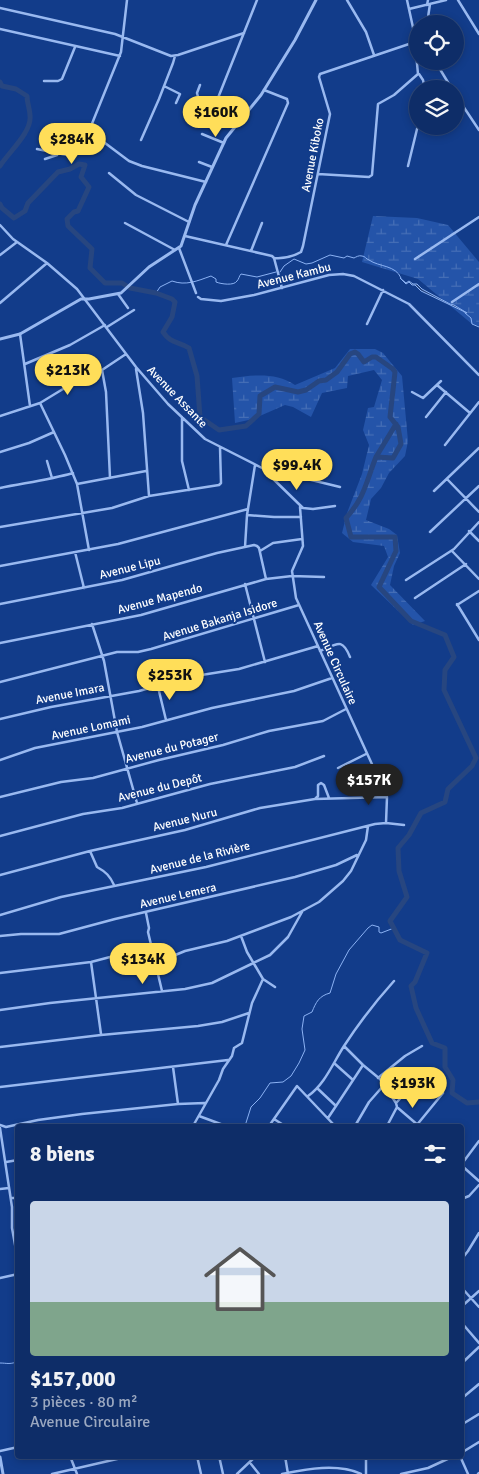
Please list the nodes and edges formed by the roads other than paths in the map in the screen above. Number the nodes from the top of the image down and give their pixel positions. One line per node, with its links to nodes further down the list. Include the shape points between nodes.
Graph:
1 (127, 0): 18 (street)
2 (257, 0): 16 (street)
3 (316, 0): 30 (street)
4 (347, 0): 21 (street, via 366,32)
5 (406, 0): 11 (street)
6 (428, 0): 9 (street)
7 (446, 0): 9 (street)
8 (458, 0): 15 (street)
9 (428, 5): 11 (street); 13 (street)
10 (0, 8): 18 (street)
11 (409, 9): 12 (street)
12 (410, 15)
13 (427, 15)
14 (0, 29): 20 (street)
15 (478, 29): 17 (street)
16 (244, 33): 23 (street); 28 (street, via 215,106 198,97)
17 (479, 34)
18 (123, 37): 22 (street); 23 (street)
19 (409, 44): 21 (street, Avenue Kiboko)
20 (75, 47): 22 (street); 27 (street, via 62,79)
21 (374, 55): 48 (street, Avenue Kiboko, via 319,74 330,113)
22 (120, 56): 36 (street, via 89,131)
23 (174, 56): 29 (street)
24 (418, 70): 25 (street)
25 (418, 73): 26 (street); 48 (street, via 395,94 378,104 371,176)
26 (423, 80)
27 (44, 81)
28 (200, 85)
29 (164, 86): 31 (street, via 180,94); 39 (street)
30 (264, 90): 40 (street); 57 (street, via 287,98 289,102)
31 (176, 103)
32 (464, 107): 34 (street)
33 (479, 120): 34 (street)
34 (474, 122): 35 (street)
35 (479, 130)
36 (93, 134): 42 (street, via 74,156); 49 (street, via 129,161)
37 (202, 134): 40 (street)
38 (416, 135): 45 (street)
39 (141, 140)
40 (224, 143): 46 (street)
41 (37, 150): 42 (street)
42 (57, 155): 43 (street)
43 (45, 159)
44 (199, 162): 46 (street)
45 (408, 166)
46 (212, 167): 49 (street)
47 (109, 173): 51 (street, via 133,193)
48 (318, 174): 62 (street, Avenue Kiboko, via 302,251 285,259)
49 (206, 182): 51 (street)
50 (479, 217): 63 (street)
51 (189, 222): 55 (street)
52 (125, 223): 59 (street)
53 (262, 223): 60 (street)
54 (0, 224): 56 (street)
55 (185, 236): 57 (street); 58 (street)
56 (17, 242): 61 (street); 64 (street)
57 (226, 245): 60 (street)
58 (179, 248): 59 (street); 66 (street, Avenue Kambu, via 200,298 221,301)
59 (175, 250): 68 (street)
60 (251, 251): 62 (street)
61 (0, 255)
62 (274, 258): 66 (street)
63 (415, 258)
64 (47, 263): 69 (street); 71 (street)
65 (479, 284): 70 (street)
66 (282, 288): 67 (street, Avenue Kambu, via 343,274)
67 (383, 290): 74 (street); 82 (street, Avenue Kambu, via 414,308)
68 (118, 294): 69 (street); 72 (street)
69 (86, 299): 75 (street, Avenue Assante); 76 (street)
70 (452, 302)
71 (0, 303)
72 (128, 308)
73 (134, 310): 75 (street)
74 (367, 324)
75 (106, 326): 78 (street, Avenue Assante); 79 (street)
76 (20, 334): 77 (street); 79 (street)
77 (0, 339)
78 (126, 354): 80 (street, Avenue Assante); 81 (street)
79 (25, 364): 89 (street)
80 (136, 367): 92 (street, Avenue Assante); 102 (street, via 143,413)
81 (102, 370): 88 (street); 105 (street)
82 (479, 375)
83 (441, 381): 84 (street)
84 (437, 385): 85 (street, via 423,398); 86 (street)
85 (412, 392)
86 (446, 392): 90 (street); 93 (street)
87 (479, 402): 90 (street)
88 (40, 403): 89 (street); 94 (street)
89 (30, 406): 91 (street)
90 (470, 414): 95 (street)
91 (0, 416)
92 (182, 417): 96 (street, Avenue Assante, via 205,439); 111 (street, via 182,461)
93 (426, 417)
94 (54, 432): 98 (street); 103 (street)
95 (446, 445)
96 (220, 447): 100 (street, Avenue Assante); 111 (street, via 221,484)
97 (479, 448): 106 (street)
98 (0, 452)
99 (47, 461): 104 (street)
100 (255, 465): 101 (street, Avenue Assante); 117 (street)
101 (262, 468): 108 (street, Avenue Assante); 116 (street)
102 (146, 471): 105 (street); 113 (street)
103 (73, 473): 104 (street); 107 (street)
104 (52, 478): 110 (street)
105 (110, 478): 107 (street)
106 (446, 479): 112 (street); 114 (street)
107 (77, 484): 118 (street)
108 (340, 486)
109 (479, 486): 114 (street)
110 (0, 488)
111 (189, 490): 113 (street)
112 (434, 491)
113 (149, 496): 118 (street, via 117,507)
114 (466, 498): 119 (street); 125 (street)
115 (335, 506): 116 (street)
116 (300, 507): 121 (street)
117 (248, 509): 120 (street); 129 (street)
118 (82, 512): 123 (street); 129 (street)
119 (479, 512)
120 (247, 515): 121 (street); 128 (street)
121 (301, 517): 126 (street)
122 (479, 522): 124 (street)
123 (0, 527)
124 (470, 531): 127 (street); 131 (street)
125 (430, 532)
126 (302, 539): 130 (street, via 273,543); 135 (street, via 302,550)
127 (479, 540)
128 (244, 547): 130 (street, Avenue Lipu, via 257,546); 141 (street, Avenue Lipu)
129 (89, 550): 132 (street)
130 (260, 551): 137 (street)
131 (452, 551): 133 (street); 139 (street)
132 (75, 552): 134 (street); 141 (street)
133 (466, 564): 138 (street); 143 (street)
134 (0, 566)
135 (292, 576): 136 (street, Avenue Mapendo); 137 (street, Avenue Mapendo); 145 (street, Avenue Circulaire)
136 (324, 577)
137 (266, 579): 140 (street, Avenue Mapendo)
138 (479, 579)
139 (406, 580)
140 (245, 584): 146 (street); 147 (street, Avenue Mapendo)
141 (84, 588): 144 (street, Avenue Lipu)
142 (479, 591): 148 (street, via 457,605)
143 (415, 598)
144 (0, 604)
145 (299, 605): 146 (street, Avenue Bakanja Isidore); 150 (street, Avenue Circulaire)
146 (253, 620): 152 (street, Avenue Bakanja Isidore, via 145,651 122,651); 154 (street)
147 (92, 624): 149 (street, Avenue Mapendo); 152 (street)
148 (479, 640)
149 (0, 643)
150 (318, 646): 151 (street, Avenue Circulaire); 154 (street, Avenue Imara)
151 (320, 651): 153 (street, via 342,644); 155 (street, Avenue Circulaire)
152 (102, 656): 156 (street, Avenue Bakanja Isidore); 158 (street)
153 (350, 657)
154 (265, 662): 157 (street, Avenue Imara, via 189,677)
155 (332, 678): 159 (street, Avenue Circulaire); 161 (street, Avenue Lomami, via 294,691)
156 (0, 682)
157 (158, 687): 158 (street, Avenue Imara); 161 (street)
158 (110, 695): 160 (street, Avenue Imara); 162 (street)
159 (346, 709): 163 (street, Avenue Circulaire); 166 (street, Avenue du Potager, via 323,721 269,731)
160 (0, 719)
161 (166, 720): 162 (street, Avenue Lomami)
162 (117, 732): 165 (street, Avenue Lomami, via 35,748); 166 (street)
163 (366, 754): 167 (street); 168 (street, Avenue Circulaire)
164 (324, 756): 172 (street, Avenue du Depôt, via 295,767)
165 (0, 760)
166 (128, 768): 169 (street, Avenue du Potager, via 93,778 31,788); 172 (street)
167 (338, 768)
168 (387, 797): 170 (street); 173 (street, Avenue Circulaire)
169 (0, 798)
170 (330, 798): 171 (street, Avenue Nuru); 171 (street, via 321,783)
171 (315, 799): 177 (street, Avenue Nuru, via 260,808 185,830)
172 (137, 803): 176 (street, Avenue du Depôt)
173 (386, 823): 174 (street, Avenue de la Rivière); 175 (street, Avenue de la Rivière)
174 (404, 825)
175 (368, 826): 178 (street, via 366,840); 180 (street, Avenue de la Rivière, via 206,867)
176 (0, 836)
177 (90, 851): 179 (street, Avenue Nuru); 180 (street, via 97,867 105,871)
178 (357, 855): 181 (street, via 347,876 319,902); 182 (street, Avenue Lemera, via 310,874)
179 (0, 875)
180 (114, 885): 183 (street, Avenue de la Rivière)
181 (302, 912): 185 (street); 189 (street, via 282,944 270,955)
182 (146, 913): 184 (street, Avenue Lemera, via 59,934); 186 (street)
183 (0, 915)
184 (0, 936)
185 (241, 936): 188 (street); 189 (street)
186 (152, 946): 187 (street); 188 (street)
187 (91, 962): 190 (street); 195 (street)
188 (156, 962): 194 (street)
189 (253, 962): 191 (street); 194 (street, via 212,983)
190 (0, 973)
191 (263, 979): 193 (street); 197 (street)
192 (394, 981): 199 (street)
193 (274, 987)
194 (162, 991): 195 (street)
195 (97, 999): 196 (street); 198 (street)
196 (0, 1010)
197 (249, 1013): 198 (street, via 198,1026); 202 (street, via 242,1043 236,1046)
198 (101, 1035): 201 (street)
199 (344, 1046): 203 (street); 204 (street)
200 (422, 1046): 207 (street)
201 (0, 1047)
202 (228, 1060): 205 (street); 214 (street)
203 (334, 1063): 208 (street); 211 (street)
204 (363, 1065): 207 (street); 208 (street)
205 (173, 1067): 210 (street); 216 (street)
206 (440, 1075): 215 (street, via 412,1086)
207 (378, 1078): 209 (street)
208 (353, 1080): 217 (street)
209 (384, 1085): 215 (street); 227 (street)
210 (0, 1088)
211 (317, 1088): 213 (street); 217 (street)
212 (443, 1092): 230 (street)
213 (308, 1096): 220 (street, via 297,1086); 221 (street)
214 (205, 1103): 216 (street); 219 (street)
215 (396, 1103): 218 (street)
216 (178, 1104): 231 (street)
217 (336, 1106): 221 (street)
218 (397, 1107): 228 (street); 229 (street)
219 (198, 1116): 222 (street); 223 (street)
220 (274, 1118): 224 (street); 225 (street)
221 (328, 1118): 226 (street)
222 (194, 1124)
223 (220, 1124)
224 (270, 1124)
225 (282, 1124)
226 (333, 1124)
227 (356, 1124)
228 (388, 1124)
229 (416, 1124)
230 (419, 1124)
231 (0, 1127): 235 (street)
232 (479, 1141): 234 (street)
233 (15, 1160): 235 (street)
234 (464, 1161)
235 (6, 1162): 239 (street)
236 (464, 1168): 237 (street)
237 (479, 1181)
238 (479, 1185): 243 (street)
239 (9, 1188): 240 (street); 241 (street)
240 (0, 1189)
241 (11, 1198): 242 (street); 245 (street)
242 (15, 1198)
243 (464, 1198)
244 (479, 1233): 246 (street)
245 (15, 1238)
246 (464, 1256)
247 (15, 1275): 248 (street)
248 (0, 1278)
249 (464, 1290): 251 (street)
250 (479, 1291): 251 (street)
251 (472, 1298): 252 (street); 253 (street)
252 (464, 1305)
253 (479, 1307)
254 (464, 1326): 255 (street)
255 (479, 1345): 256 (street)
256 (464, 1361)
257 (479, 1384): 258 (street)
258 (464, 1396)
259 (479, 1414): 260 (street)
260 (464, 1423)
261 (479, 1442): 264 (street)
262 (15, 1448): 263 (street)
263 (0, 1451)
264 (464, 1451)
265 (0, 1457): 276 (street)
266 (71, 1459): 277 (street)
267 (118, 1459): 277 (street)
268 (198, 1459): 283 (street)
269 (220, 1459): 284 (street)
270 (253, 1459): 275 (street)
271 (286, 1459): 278 (street)
272 (366, 1459): 289 (street)
273 (448, 1459): 279 (street)
274 (461, 1459): 291 (street)
275 (250, 1463): 285 (street); 286 (street)
276 (1, 1469): 280 (street)
277 (75, 1470): 281 (street); 282 (street)
278 (288, 1473): 287 (street); 288 (street, via 329,1468 349,1469)
279 (412, 1473): 290 (street)
280 (4, 1474)
281 (52, 1474)
282 (77, 1474)
283 (201, 1474)
284 (223, 1474)
285 (237, 1474)
286 (259, 1474)
287 (282, 1474)
288 (361, 1474)
289 (366, 1474)
290 (400, 1474)
291 (468, 1474)

